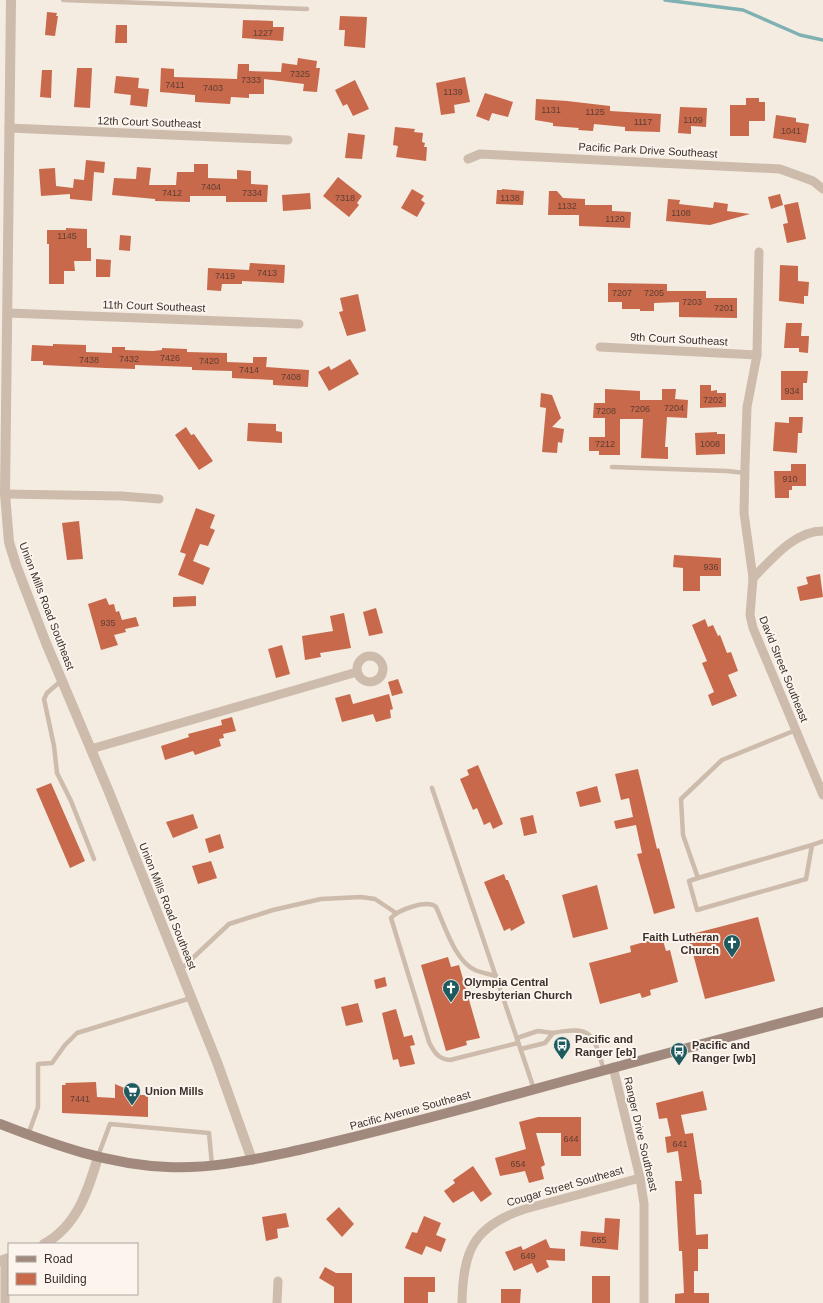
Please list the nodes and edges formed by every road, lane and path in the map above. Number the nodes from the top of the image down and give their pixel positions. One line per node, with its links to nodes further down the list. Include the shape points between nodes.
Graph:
1 (11, 0): 4 (street, Union Mills Road Southeast)
2 (63, 0): 3 (lane)
3 (307, 9)
4 (9, 128): 5 (street, 12th Court Southeast); 9 (street, Union Mills Road Southeast)
5 (288, 140)
6 (468, 159): 7 (street, Pacific Park Drive Southeast, via 480,154 780,169 813,181)
7 (823, 189)
8 (759, 252): 12 (street, David Street Southeast)
9 (8, 313): 10 (street, 11th Court Southeast); 15 (street, Union Mills Road Southeast)
10 (299, 324)
11 (600, 347): 12 (street, 9th Court Southeast)
12 (757, 355): 14 (street, David Street Southeast, via 747,407)
13 (612, 467): 14 (lane)
14 (745, 473): 18 (street, David Street Southeast, via 744,513)
15 (5, 494): 16 (street); 20 (street, Union Mills Road Southeast, via 9,542 16,565)
16 (159, 499)
17 (823, 531): 18 (street, via 816,531 784,547)
18 (753, 578): 21 (street, David Street Southeast, via 750,615 753,628)
19 (357, 672): 22 (street)
20 (62, 680): 22 (street, Union Mills Road Southeast); 27 (lane, via 44,699 57,773)
21 (796, 730): 24 (street, David Street Southeast); 28 (lane, via 722,760 681,799 683,835)
22 (90, 749): 30 (street, Union Mills Road Southeast)
23 (432, 788): 31 (lane)
24 (823, 795)
25 (823, 841): 26 (lane)
26 (812, 845): 28 (lane); 28 (lane, via 806,879 697,910 689,881)
27 (94, 859)
28 (698, 878)
29 (396, 913): 30 (lane, via 375,899 361,897 321,899 273,910 229,924); 31 (lane, via 426,903 434,905 464,960 475,970); 35 (lane, via 391,922 428,1042 436,1054 440,1058 450,1060)
30 (180, 970): 32 (street, Union Mills Road Southeast)
31 (496, 976): 35 (lane)
32 (191, 998): 40 (lane, via 77,1033 52,1063 38,1064 38,1107); 42 (street, Union Mills Road Southeast)
33 (823, 1012): 37 (main road, Pacific Avenue Southeast)
34 (554, 1033): 35 (lane, via 538,1031); 36 (lane, via 545,1043); 37 (lane, via 575,1029 584,1032 595,1040)
35 (517, 1040): 36 (lane)
36 (520, 1049): 38 (lane)
37 (609, 1069): 38 (main road, Pacific Avenue Southeast); 44 (street, Ranger Drive Southeast)
38 (534, 1089): 42 (main road, Pacific Avenue Southeast, via 397,1127)
39 (0, 1124): 40 (main road, Pacific Avenue Southeast)
40 (28, 1135): 41 (main road, Pacific Avenue Southeast)
41 (98, 1157): 43 (main road, Pacific Avenue Southeast, via 140,1166); 43 (lane, via 110,1124 171,1129 209,1133); 45 (street, via 76,1215 66,1228)
42 (252, 1160): 43 (main road, Pacific Avenue Southeast)
43 (213, 1167)
44 (640, 1178): 50 (street, Cougar Street Southeast, via 525,1209 497,1220 471,1246 462,1277); 51 (street, Ranger Drive Southeast, via 645,1218)
45 (45, 1243)
46 (5, 1259): 48 (street)
47 (278, 1281): 49 (street)
48 (5, 1303)
49 (277, 1303)
50 (462, 1303)
51 (644, 1303)

